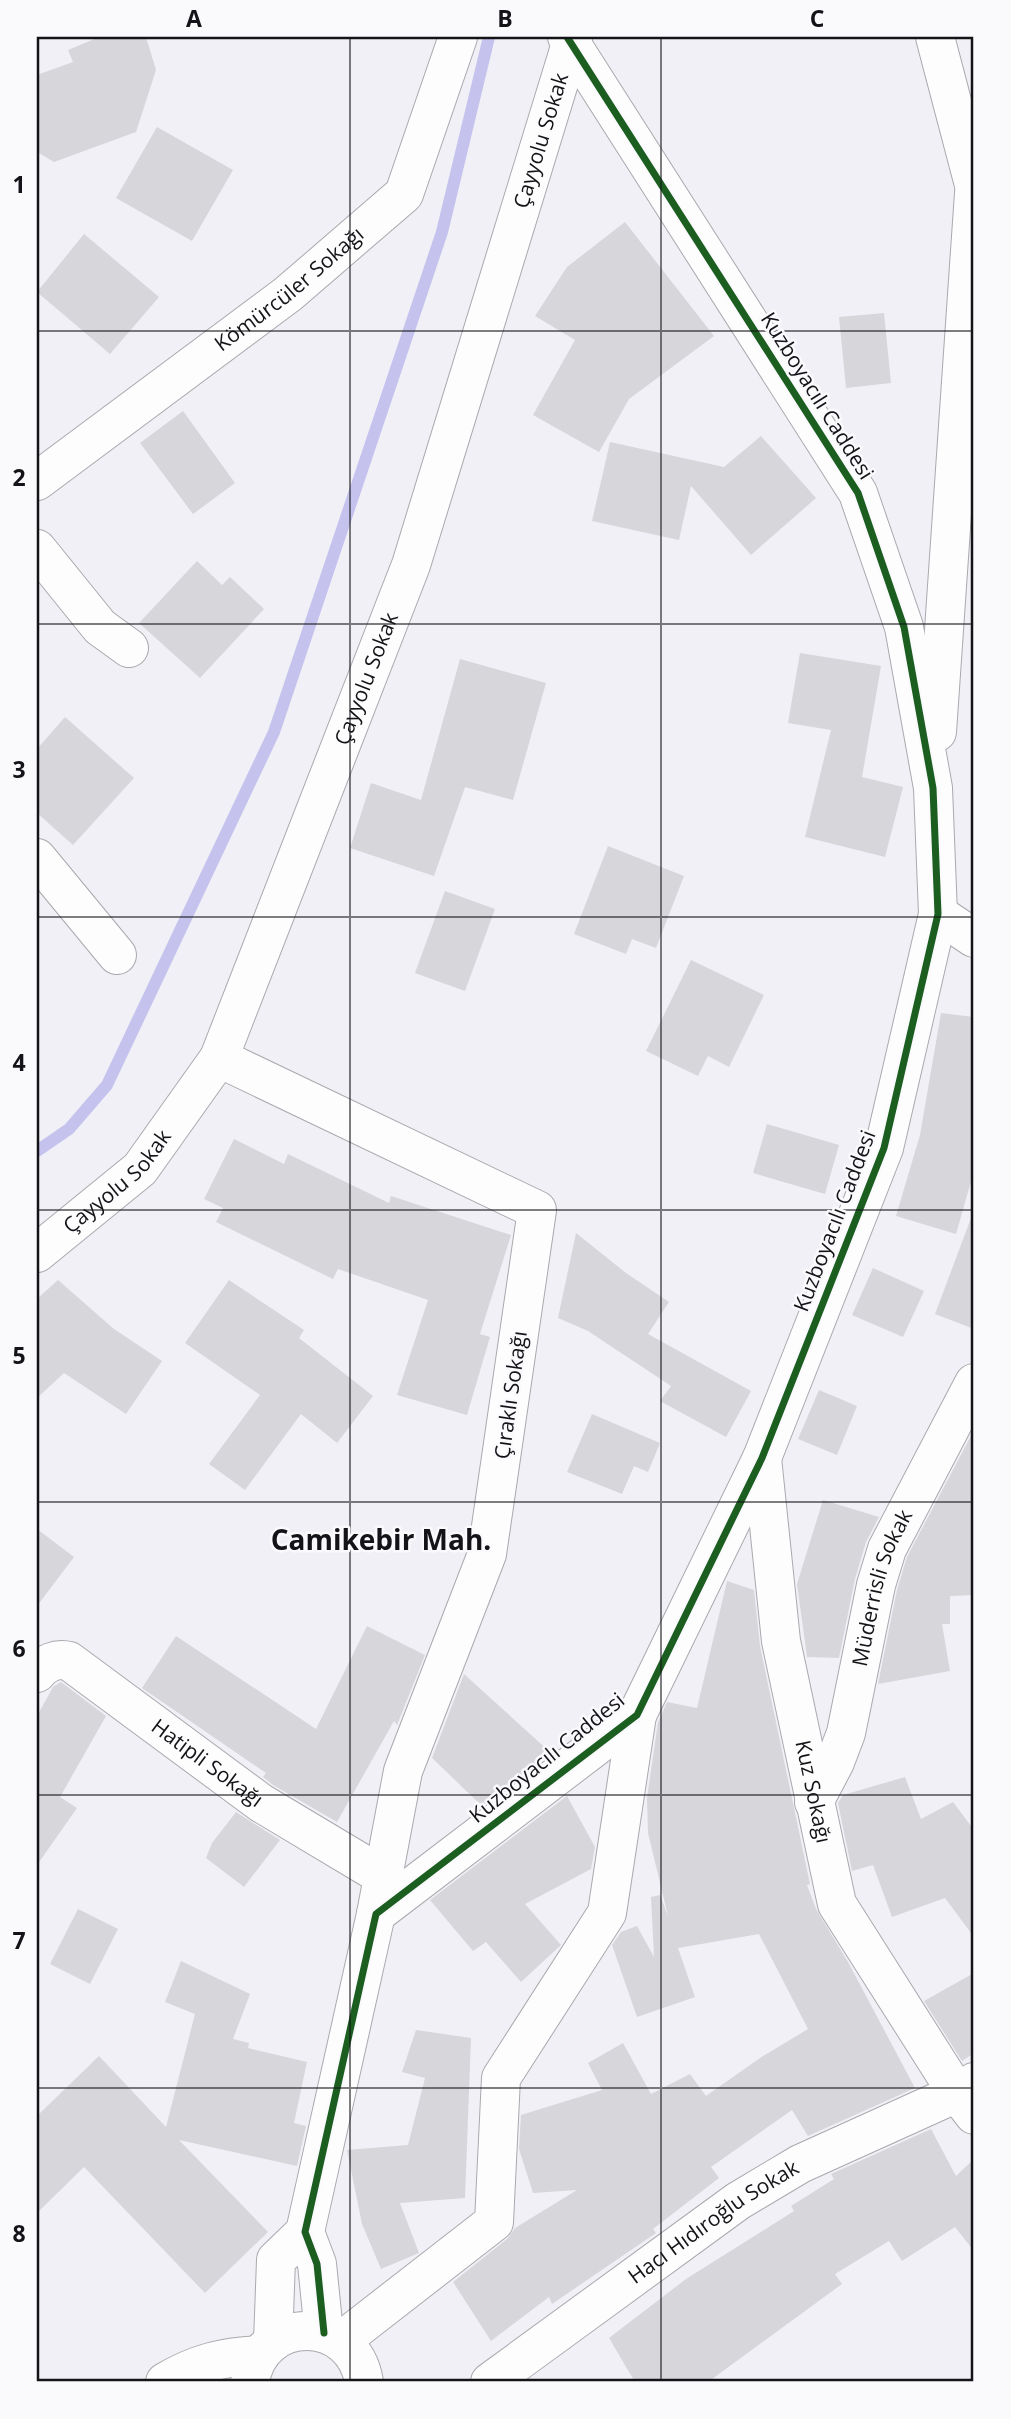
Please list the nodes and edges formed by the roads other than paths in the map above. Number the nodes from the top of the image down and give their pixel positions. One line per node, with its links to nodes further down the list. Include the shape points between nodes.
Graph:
1 (458, 37): 6 (street, Kömürcüler Sokağı, via 404,194 288,294)
2 (935, 37): 4 (street)
3 (570, 39): 9 (street, Kuzboyacılı Caddesi, via 858,493 904,626); 14 (street, Çayyolu Sokak, via 411,565)
4 (974, 185)
5 (974, 193): 9 (street, Kuzboyacılı Caddesi)
6 (37, 481)
7 (37, 549): 8 (street, via 100,627)
8 (129, 648)
9 (933, 789): 11 (street, Kuzboyacılı Caddesi)
10 (37, 858): 13 (street)
11 (938, 914): 12 (street); 17 (street, Kuzboyacılı Caddesi, via 884,1148)
12 (974, 938)
13 (117, 955)
14 (219, 1058): 15 (street, Çayyolu Sokak, via 140,1169); 21 (street, Çıraklı Sokağı, via 537,1210 488,1554 403,1771)
15 (37, 1253)
16 (974, 1383): 20 (street, Müderrisli Sokak, via 887,1549 846,1733)
17 (762, 1458): 19 (street, Kuzboyacılı Caddesi); 20 (street, Kuz Sokağı, via 781,1642)
18 (37, 1673): 21 (street, Hatipli Sokağı, via 49,1663 69,1661 261,1803)
19 (637, 1715): 22 (street, Kuzboyacılı Caddesi); 25 (street, via 607,1913 501,2078 494,2222)
20 (814, 1802): 23 (street, Kuz Sokağı, via 837,1904)
21 (383, 1876): 22 (street, Çıraklı Sokağı)
22 (376, 1914): 24 (street)
23 (968, 2097): 29 (street, Hacı Hıdıroğlu Sokak, via 800,2164 738,2201)
24 (305, 2232): 25 (street); 26 (street, via 276,2260)
25 (333, 2337): 26 (street, via 298,2332); 28 (street, via 354,2354)
26 (261, 2360): 27 (street, via 233,2356 208,2361)
27 (165, 2382)
28 (364, 2382)
29 (490, 2382)

